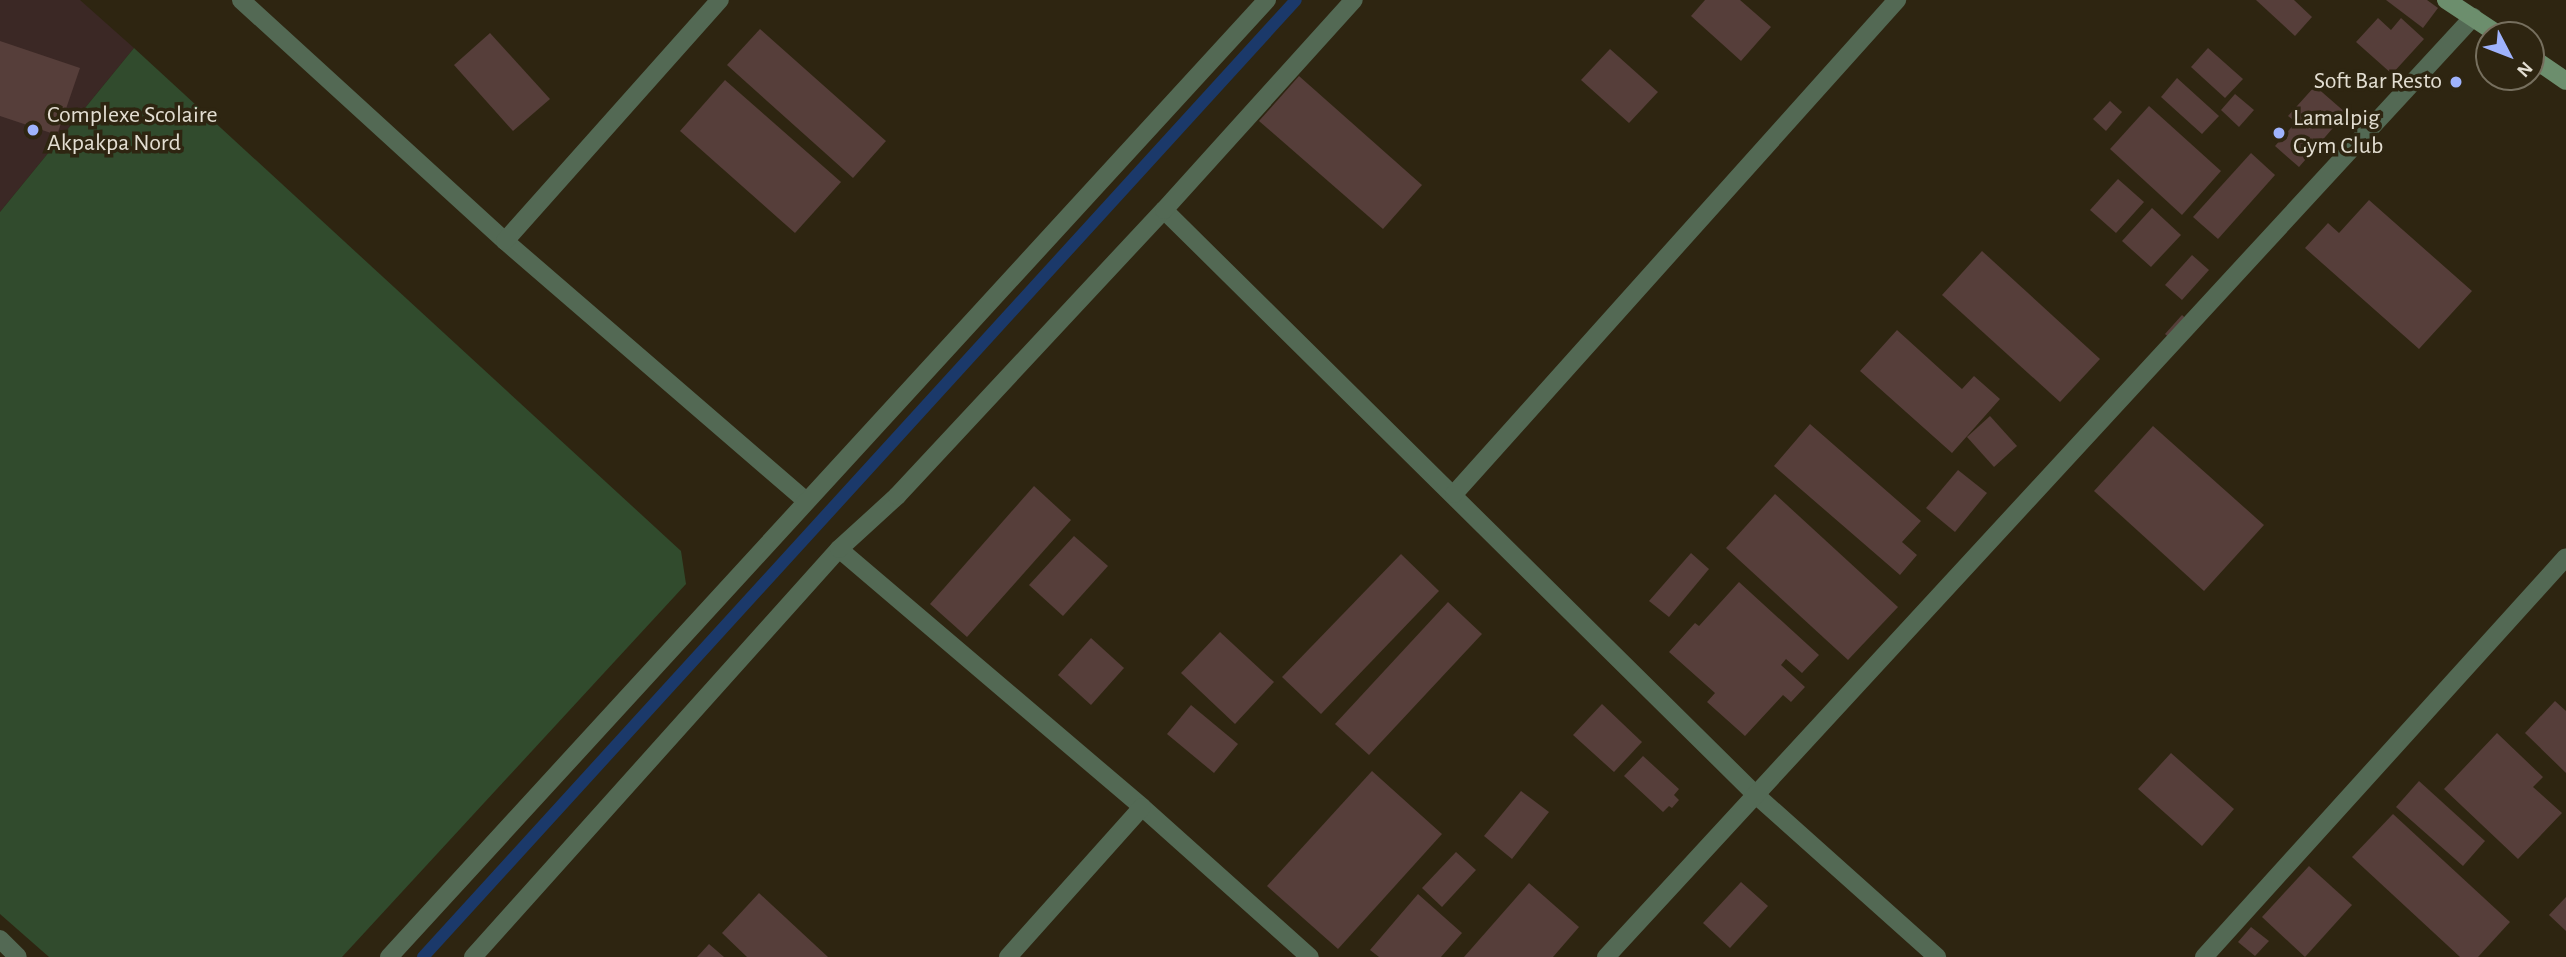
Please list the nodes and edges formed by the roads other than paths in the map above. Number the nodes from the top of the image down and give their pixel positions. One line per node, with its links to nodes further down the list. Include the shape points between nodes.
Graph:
1 (241, 0): 12 (street)
2 (719, 0): 12 (street)
3 (1267, 0): 14 (street, via 861,446)
4 (1354, 0): 11 (street)
5 (1897, 0): 13 (street)
6 (2446, 0): 7 (main road)
7 (2473, 17): 8 (main road); 17 (street)
8 (2479, 21)
9 (2545, 67): 10 (main road)
10 (2566, 81)
11 (1164, 210): 13 (street); 15 (street, via 897,495)
12 (505, 241): 14 (street)
13 (1454, 494): 17 (street)
14 (805, 500): 21 (street)
15 (839, 549): 18 (street); 22 (street)
16 (2566, 557): 27 (street)
17 (1756, 795): 25 (street); 26 (street)
18 (1142, 807): 23 (street); 24 (street)
19 (0, 939): 20 (street)
20 (18, 957)
21 (389, 957)
22 (474, 957)
23 (1008, 957)
24 (1310, 957)
25 (1606, 957)
26 (1937, 957)
27 (2204, 957)

